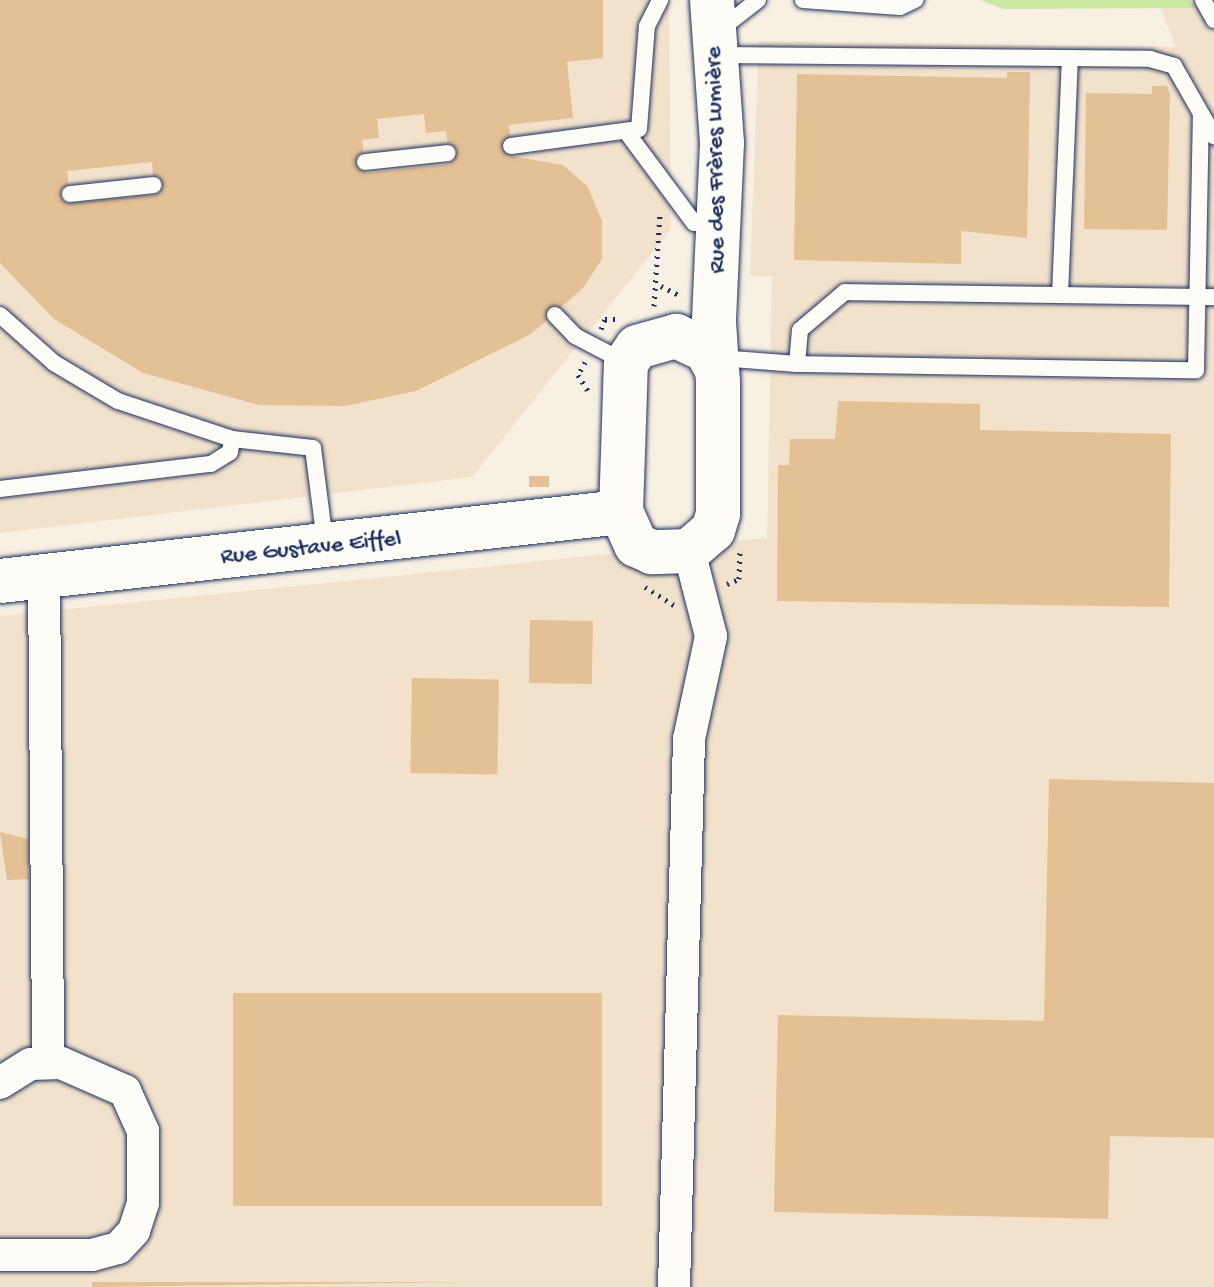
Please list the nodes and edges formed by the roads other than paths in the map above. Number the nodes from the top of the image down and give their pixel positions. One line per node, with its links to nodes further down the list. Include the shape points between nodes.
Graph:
1 (660, 0): 11 (lane, via 647,26 645,119)
2 (683, 0): 18 (street, Rue des Frères Lumière)
3 (758, 0): 8 (lane)
4 (803, 0): 5 (lane, via 900,7)
5 (915, 0)
6 (1203, 0): 7 (lane)
7 (1214, 20)
8 (714, 30): 9 (lane); 24 (street, Rue des Frères Lumière, via 722,159)
9 (1070, 58): 10 (lane, via 1174,66); 19 (lane)
10 (1201, 114): 12 (lane); 20 (lane)
11 (628, 134): 13 (lane); 18 (lane)
12 (1214, 136)
13 (511, 146)
14 (448, 153): 15 (lane)
15 (365, 162)
16 (154, 185): 17 (lane)
17 (70, 194)
18 (694, 223): 23 (street, Rue des Frères Lumière, via 689,299)
19 (1060, 295): 20 (lane); 25 (lane, via 845,292 800,330)
20 (1206, 297): 25 (lane, via 1196,370)
21 (0, 315): 26 (lane, via 54,363 118,401)
22 (555, 315): 23 (lane, via 575,336)
23 (640, 351): 24 (street, via 693,341); 28 (street)
24 (715, 363): 25 (lane); 30 (street, Rue des Frères Lumière, via 718,514 713,530)
25 (797, 364)
26 (232, 439): 27 (lane, via 230,452 200,466); 29 (lane, via 313,448)
27 (0, 489)
28 (621, 512): 29 (street, Rue Gustave Eiffel); 30 (street, via 636,545 669,556)
29 (326, 548): 31 (street, Rue Gustave Eiffel)
30 (689, 551): 36 (street, via 711,636 689,739)
31 (44, 577): 32 (street, Rue Gustave Eiffel); 33 (street)
32 (0, 581)
33 (48, 1060): 34 (street); 35 (street, via 125,1091 138,1109 143,1203 134,1231 118,1248 92,1255)
34 (0, 1083)
35 (0, 1255)
36 (674, 1287)

